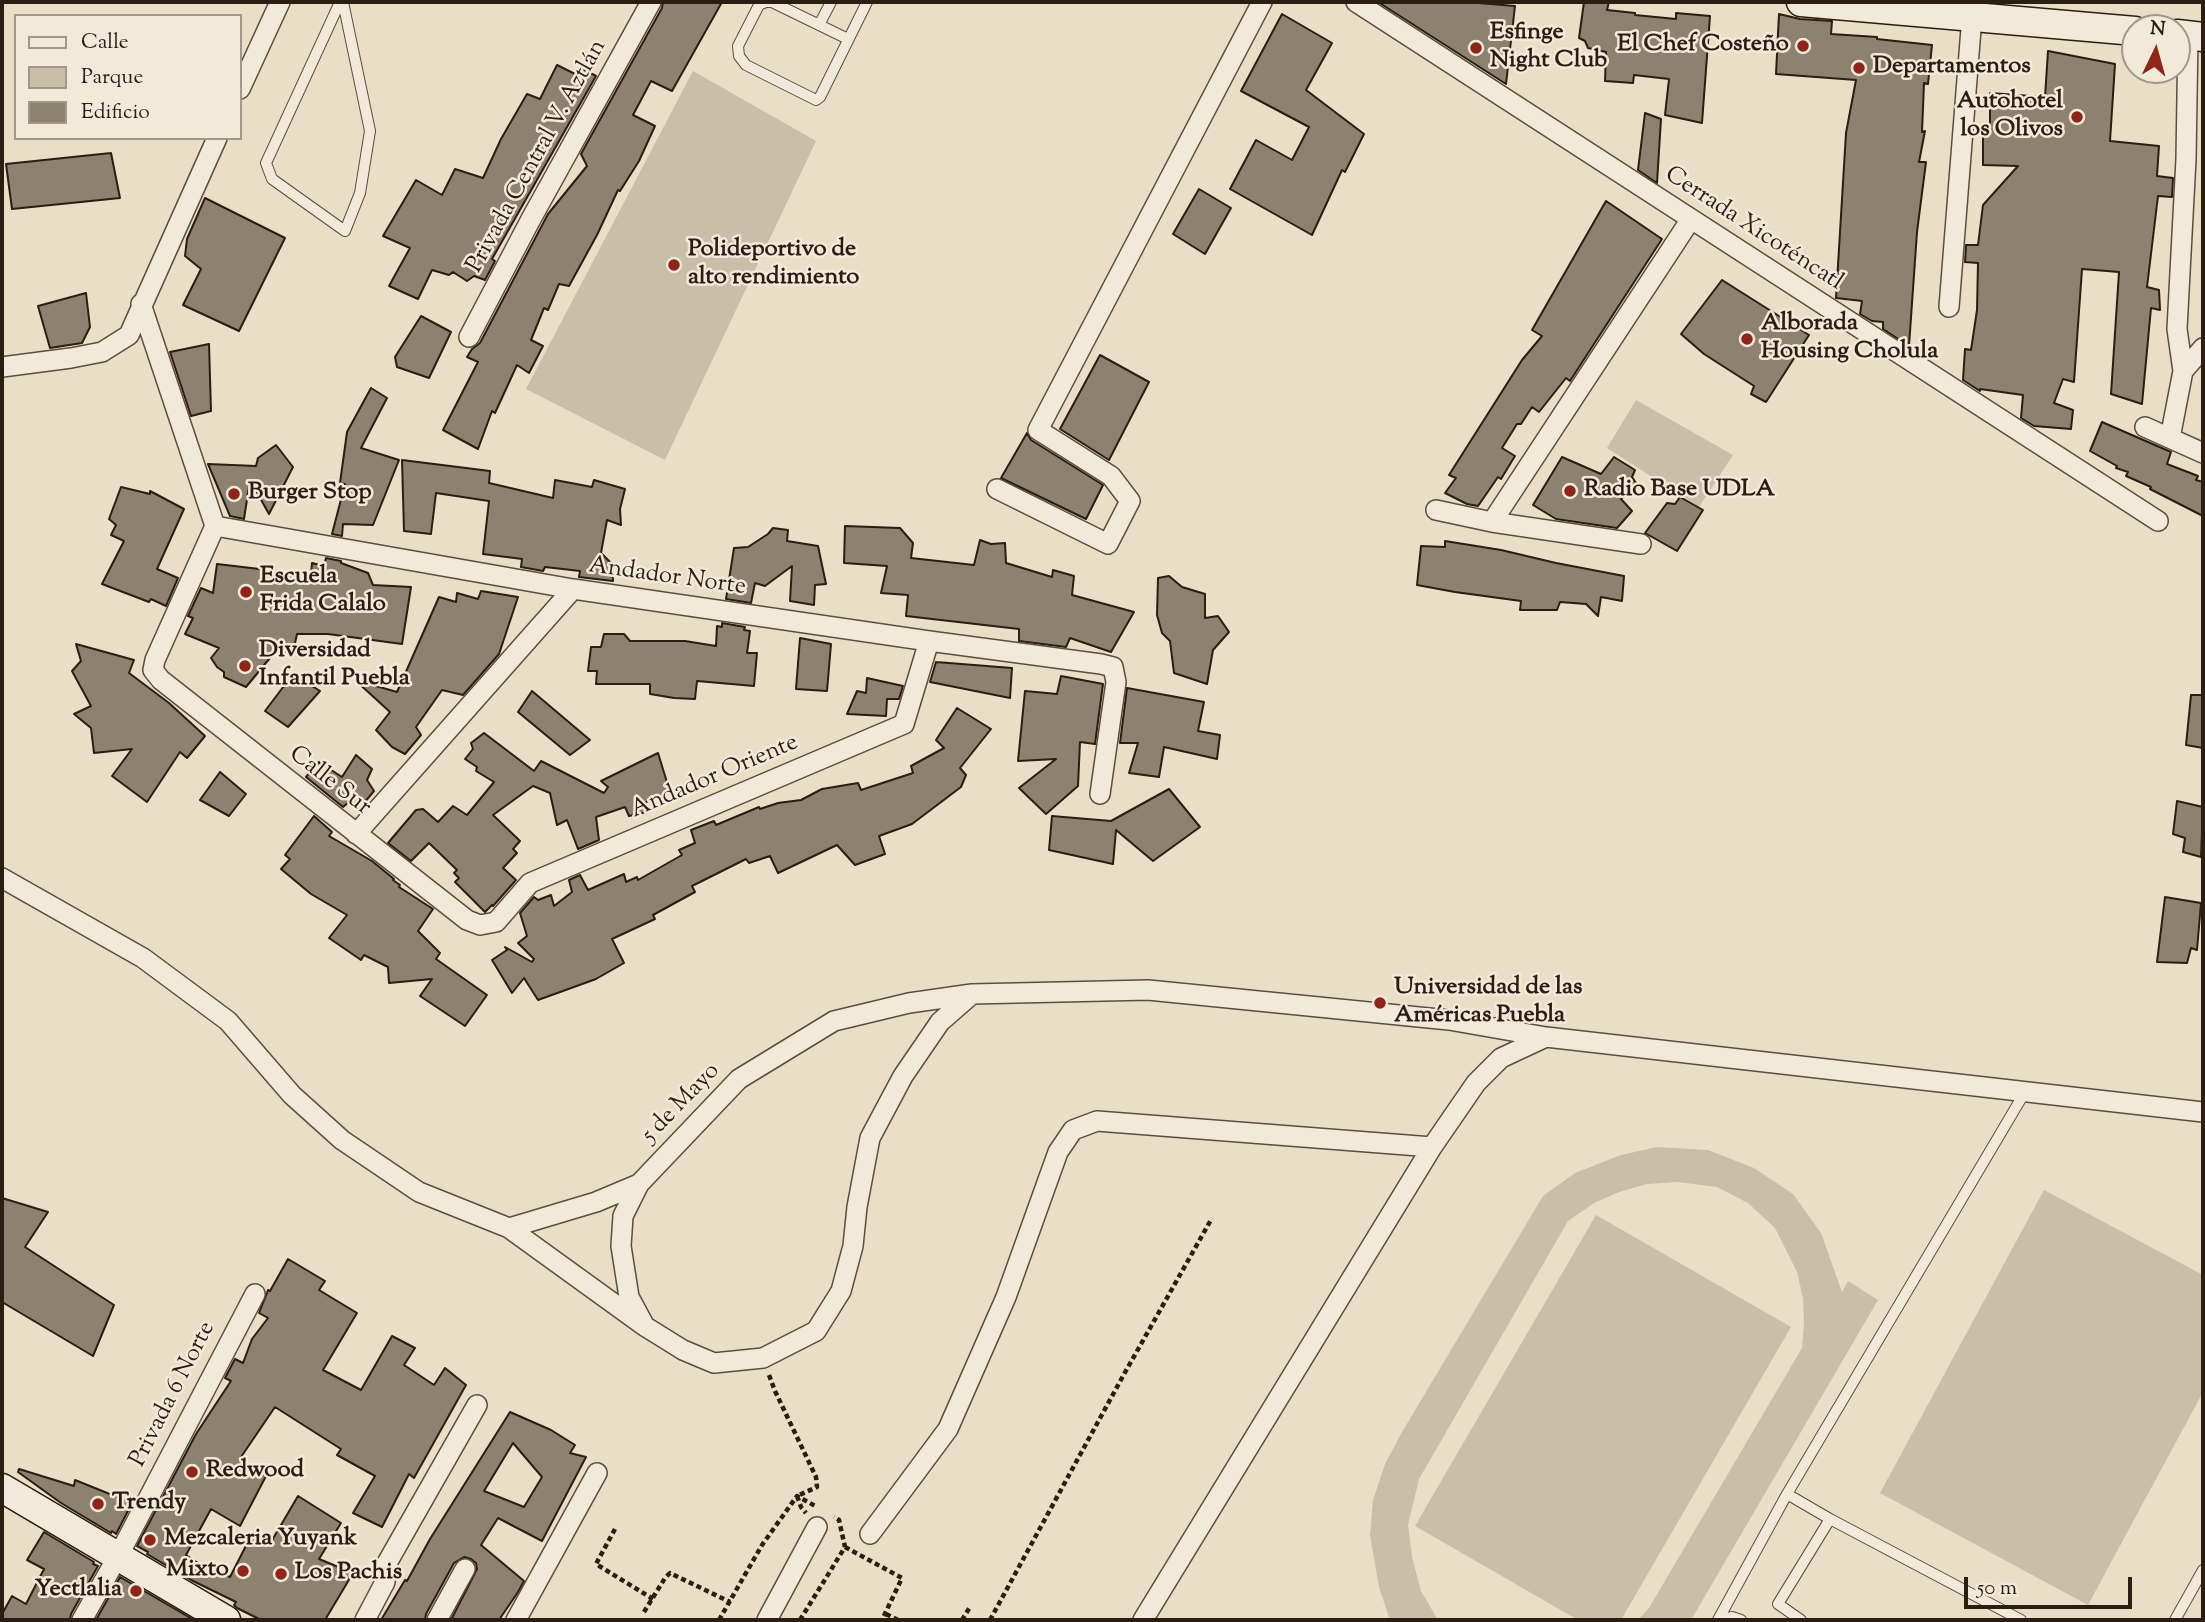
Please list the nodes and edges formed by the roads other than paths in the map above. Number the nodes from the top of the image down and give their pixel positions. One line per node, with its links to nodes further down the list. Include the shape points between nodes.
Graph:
1 (280, 2): 14 (street)
2 (342, 2): 2 (lane, via 266,163 272,179 345,231 360,193 370,131)
3 (651, 2): 20 (street, Privada Central V. Aztlán)
4 (831, 2): 10 (lane)
5 (867, 2): 12 (lane)
6 (1262, 2): 27 (street, via 1038,430 1111,476 1129,501 1108,544)
7 (1356, 2): 17 (street, Cerrada Xicoténcatl)
8 (1801, 2): 9 (main road)
9 (1972, 16): 11 (main road); 19 (street)
10 (819, 24): 12 (lane); 12 (lane, via 766,2 760,5 738,47 739,56 746,65 816,100)
11 (2121, 30)
12 (848, 39)
13 (2191, 67): 16 (street)
14 (242, 85)
15 (216, 140): 18 (street)
16 (2194, 160): 23 (street, via 2177,328)
17 (1691, 219): 29 (street, Cerrada Xicoténcatl); 30 (street)
18 (141, 304): 22 (street, via 129,335 102,352); 31 (street)
19 (1949, 307)
20 (469, 337)
21 (2203, 348): 23 (street)
22 (2, 367)
23 (2183, 371): 25 (street)
24 (2145, 427): 25 (street)
25 (2170, 438): 26 (street)
26 (2203, 453)
27 (997, 489)
28 (1436, 510): 30 (street)
29 (2158, 521)
30 (1492, 522): 32 (street)
31 (215, 526): 33 (street, Andador Norte); 36 (street, Calle Sur, via 153,670)
32 (1640, 544)
33 (573, 589): 34 (street, Andador Norte); 36 (street)
34 (929, 641): 35 (street, Andador Norte, via 1113,667 1116,682); 38 (street, Andador Oriente, via 904,724 530,883 496,922)
35 (1100, 794)
36 (356, 834): 38 (street, Calle Sur, via 467,920)
37 (2, 878): 45 (street, via 143,958 228,1021 292,1095 342,1140 419,1192)
38 (480, 925)
39 (972, 994): 40 (street, 5 de Mayo, via 1148,990 1449,1020); 44 (street, 5 de Mayo, via 834,1021 739,1079); 47 (street, via 940,1022 903,1076 870,1138 841,1291 816,1331 763,1358 714,1363)
40 (1546, 1037): 41 (street, 5 de Mayo); 43 (street, via 1501,1058 1476,1083)
41 (2025, 1092): 42 (street, 5 de Mayo); 51 (lane)
42 (2203, 1112)
43 (1432, 1147): 54 (street, via 1097,1121 1073,1130 1058,1152 1006,1297 948,1429); 64 (street)
44 (639, 1184): 45 (street, 5 de Mayo); 47 (street, via 623,1216 621,1246 629,1297)
45 (509, 1228): 47 (street)
46 (255, 1294): 55 (street, Privada 6 Norte)
47 (646, 1327)
48 (477, 1405): 60 (street, via 387,1563 384,1582)
49 (597, 1474): 62 (street)
50 (2, 1488): 55 (main road)
51 (1787, 1494): 52 (lane); 65 (lane)
52 (1830, 1519): 67 (lane, via 1779,1604); 68 (lane)
53 (817, 1527): 63 (street)
54 (870, 1534)
55 (118, 1556): 58 (street, Privada 6 Norte); 59 (main road)
56 (465, 1569): 61 (street)
57 (2203, 1570): 69 (lane)
58 (82, 1620)
59 (226, 1620)
60 (365, 1620)
61 (437, 1620)
62 (516, 1620)
63 (767, 1620)
64 (1143, 1620)
65 (1718, 1620): 66 (lane)
66 (1741, 1620)
67 (1801, 1620)
68 (2021, 1620)
69 (2175, 1620)

